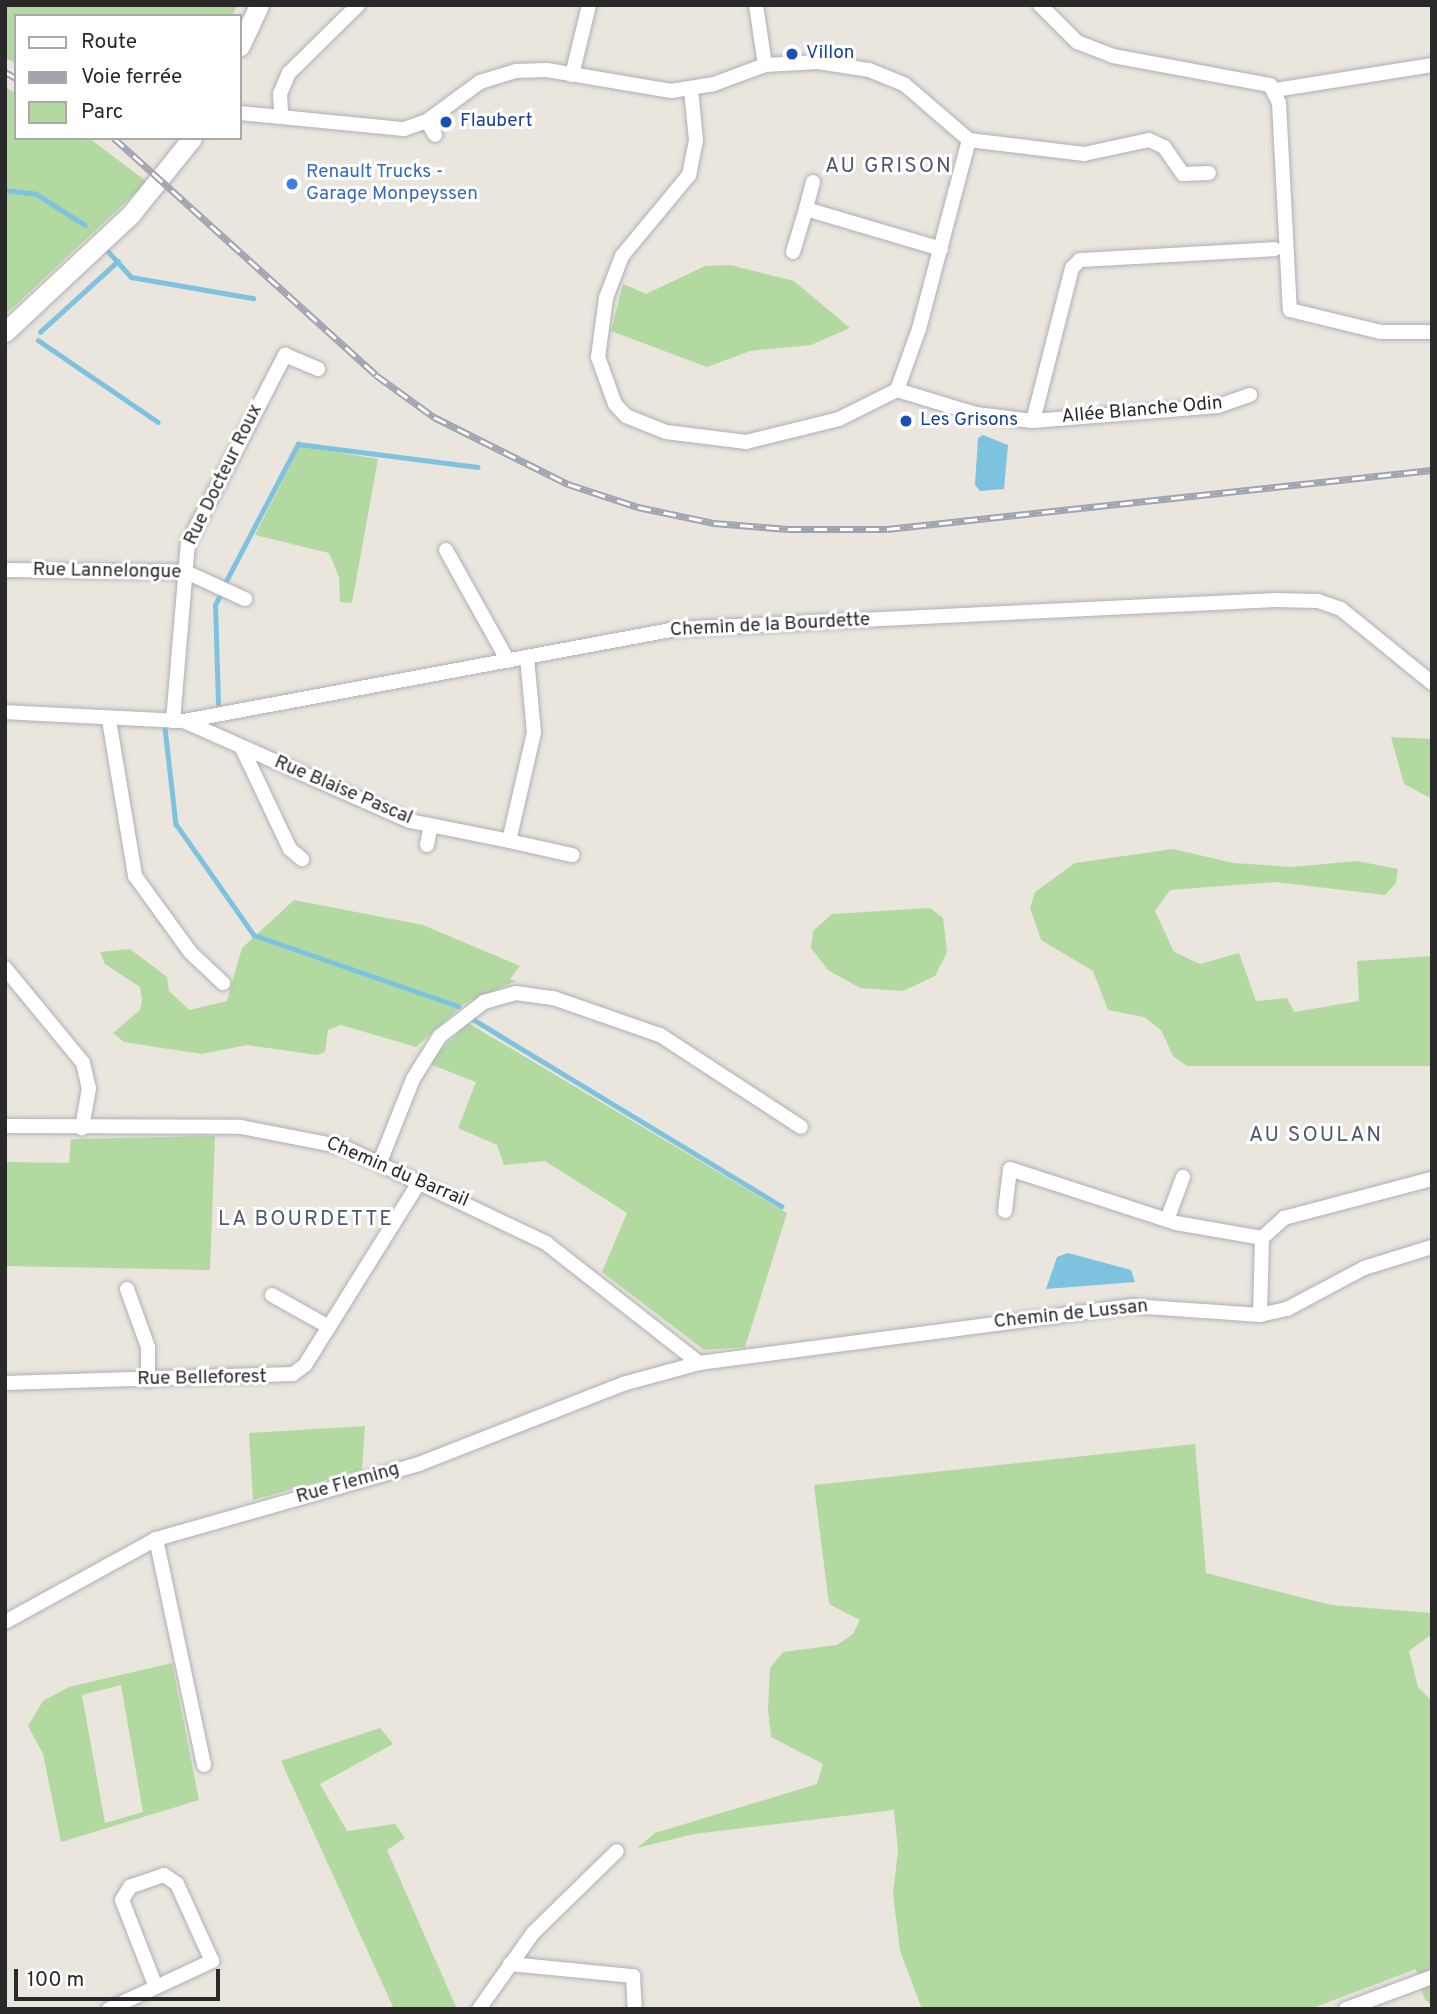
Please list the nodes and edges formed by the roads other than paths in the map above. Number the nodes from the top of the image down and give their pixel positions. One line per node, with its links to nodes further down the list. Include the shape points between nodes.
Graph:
1 (259, 5): 6 (main road)
2 (358, 5): 13 (street, via 289,73 280,94)
3 (589, 5): 9 (street)
4 (756, 5): 7 (street)
5 (1040, 5): 11 (street, via 1071,37 1103,53 1256,78)
6 (242, 42)
7 (765, 65): 10 (street); 18 (street, via 818,62 883,74 904,83)
8 (1432, 65): 11 (street)
9 (572, 75): 10 (street, via 648,90); 14 (street, via 525,70 493,76)
10 (691, 90): 29 (street, via 696,140 689,175 622,256 606,298 598,358 615,404 626,416 666,432 746,442 839,419)
11 (1275, 90): 27 (street, via 1287,306 1297,315 1381,332)
12 (242, 113): 13 (street)
13 (281, 113): 14 (street, via 385,128)
14 (426, 121): 15 (street)
15 (435, 135)
16 (191, 140): 19 (main road)
17 (197, 140): 19 (street)
18 (969, 140): 20 (street, via 1084,154 1149,140 1164,147 1183,174); 23 (street)
19 (181, 156): 26 (main road, via 164,178)
20 (1209, 173)
21 (813, 182): 22 (street)
22 (806, 209): 23 (street); 25 (street)
23 (941, 249): 29 (street)
24 (1275, 249): 31 (street, via 1080,260 1072,268)
25 (793, 252)
26 (5, 332)
27 (1432, 332)
28 (318, 369): 34 (street, Rue Docteur Roux, via 285,355 191,535)
29 (897, 390): 31 (street, Allée Blanche Odin, via 976,414)
30 (1250, 395): 31 (street, Allée Blanche Odin, via 1218,407)
31 (1033, 421)
32 (446, 550): 37 (street)
33 (5, 570): 34 (street, Rue Lannelongue)
34 (186, 572): 35 (street, Rue Lannelongue); 41 (street, Rue Docteur Roux)
35 (245, 599)
36 (527, 658): 37 (street, Chemin de la Bourdette); 38 (street, Chemin de la Bourdette, via 716,625 1300,600 1341,609); 44 (street, via 534,733)
37 (508, 661): 41 (street, Chemin de la Bourdette)
38 (1432, 683)
39 (5, 712): 40 (street, Chemin de la Bourdette)
40 (109, 720): 41 (street, Chemin de la Bourdette); 49 (street, via 135,876 191,953)
41 (178, 721): 42 (street, Rue Blaise Pascal)
42 (242, 748): 43 (street, Rue Blaise Pascal); 47 (street, via 290,849)
43 (431, 825): 44 (street, Rue Blaise Pascal); 45 (street)
44 (509, 841): 46 (street, Rue Blaise Pascal)
45 (427, 845)
46 (572, 855)
47 (302, 859)
48 (5, 968): 52 (street, via 83,1063 89,1088)
49 (223, 983)
50 (5, 1126): 52 (street, Chemin du Barrail)
51 (801, 1126): 53 (street, via 660,1035 554,998 516,993 484,1002 440,1036 412,1079)
52 (82, 1128): 53 (street, Chemin du Barrail, via 267,1128 318,1139)
53 (380, 1163): 56 (street, Chemin du Barrail)
54 (1183, 1177): 58 (street)
55 (1432, 1179): 59 (street, via 1279,1219)
56 (420, 1181): 64 (street, Rue Belleforest); 65 (street, Chemin du Barrail, via 546,1243)
57 (1006, 1211): 58 (street, via 1010,1169)
58 (1167, 1220): 59 (street)
59 (1262, 1238): 63 (street)
60 (1432, 1247): 63 (street, Chemin de Lussan, via 1364,1268 1287,1309)
61 (127, 1289): 66 (street, via 148,1347)
62 (272, 1296): 64 (street)
63 (1260, 1315): 65 (street, Chemin de Lussan, via 1132,1306)
64 (328, 1327): 66 (street, Rue Belleforest, via 293,1374)
65 (699, 1363): 68 (street, Rue Fleming, via 623,1384 419,1464)
66 (148, 1380): 67 (street, Rue Belleforest)
67 (5, 1383)
68 (156, 1539): 69 (street, Rue Fleming); 70 (street)
69 (5, 1622)
70 (204, 1765)
71 (617, 1851): 72 (street, via 533,1933)
72 (510, 1964): 76 (street); 77 (street, via 633,1976)
73 (1432, 1977): 78 (street)
74 (156, 1987): 74 (street, via 212,1961 177,1884 164,1875 131,1887 122,1900); 75 (street)
75 (109, 2009)
76 (479, 2009)
77 (635, 2009)
78 (1346, 2009)

